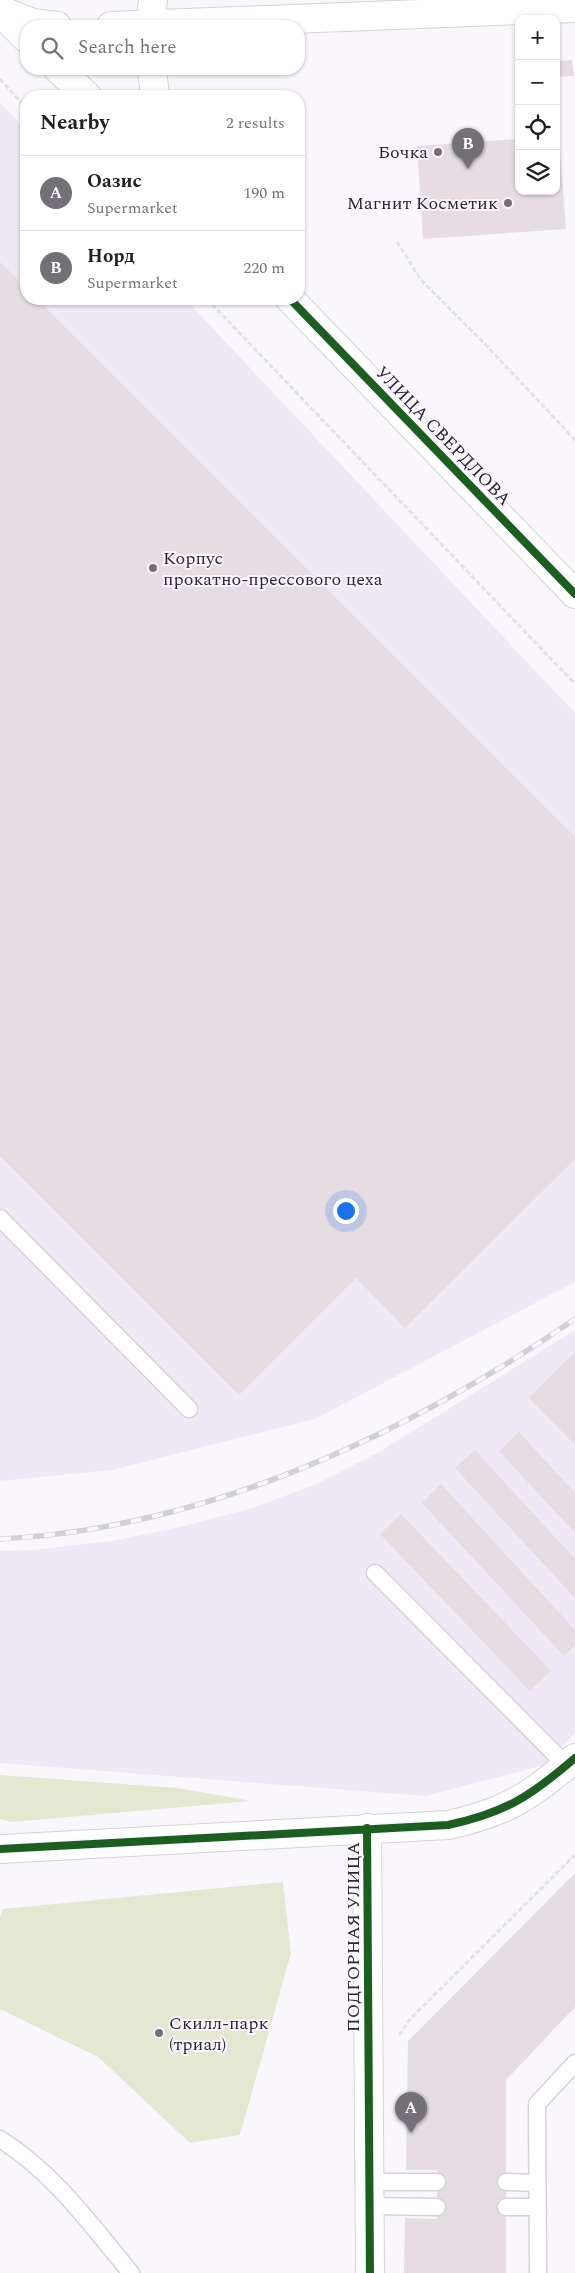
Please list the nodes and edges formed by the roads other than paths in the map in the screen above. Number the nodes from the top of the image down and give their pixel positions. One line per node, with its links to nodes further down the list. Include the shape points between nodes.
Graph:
1 (153, 0): 6 (street)
2 (495, 6): 3 (street); 7 (street)
3 (575, 8)
4 (0, 11): 5 (street); 8 (street)
5 (25, 20)
6 (151, 20)
7 (254, 20)
8 (20, 32)
9 (64, 75): 11 (street)
10 (153, 75): 12 (street)
11 (81, 90)
12 (154, 90)
13 (296, 305): 14 (street, УЛИЦА СВЕРДЛОВА)
14 (575, 594)
15 (0, 1218): 16 (lane)
16 (189, 1409)
17 (375, 1573): 18 (lane)
18 (571, 1762): 19 (street, ПОДГОРНАЯ УЛИЦА, via 510,1806 480,1818 448,1825)
19 (367, 1828): 20 (street); 26 (street, ПОДГОРНАЯ УЛИЦА)
20 (0, 1849)
21 (575, 2063): 25 (lane, via 537,2104)
22 (0, 2139): 30 (lane, via 40,2168)
23 (437, 2182): 26 (lane)
24 (506, 2182): 25 (lane)
25 (537, 2183): 27 (lane)
26 (370, 2194): 28 (lane); 31 (street, ПОДГОРНАЯ УЛИЦА)
27 (537, 2206): 29 (lane); 32 (lane)
28 (437, 2207)
29 (506, 2207)
30 (131, 2273)
31 (370, 2273)
32 (538, 2273)

